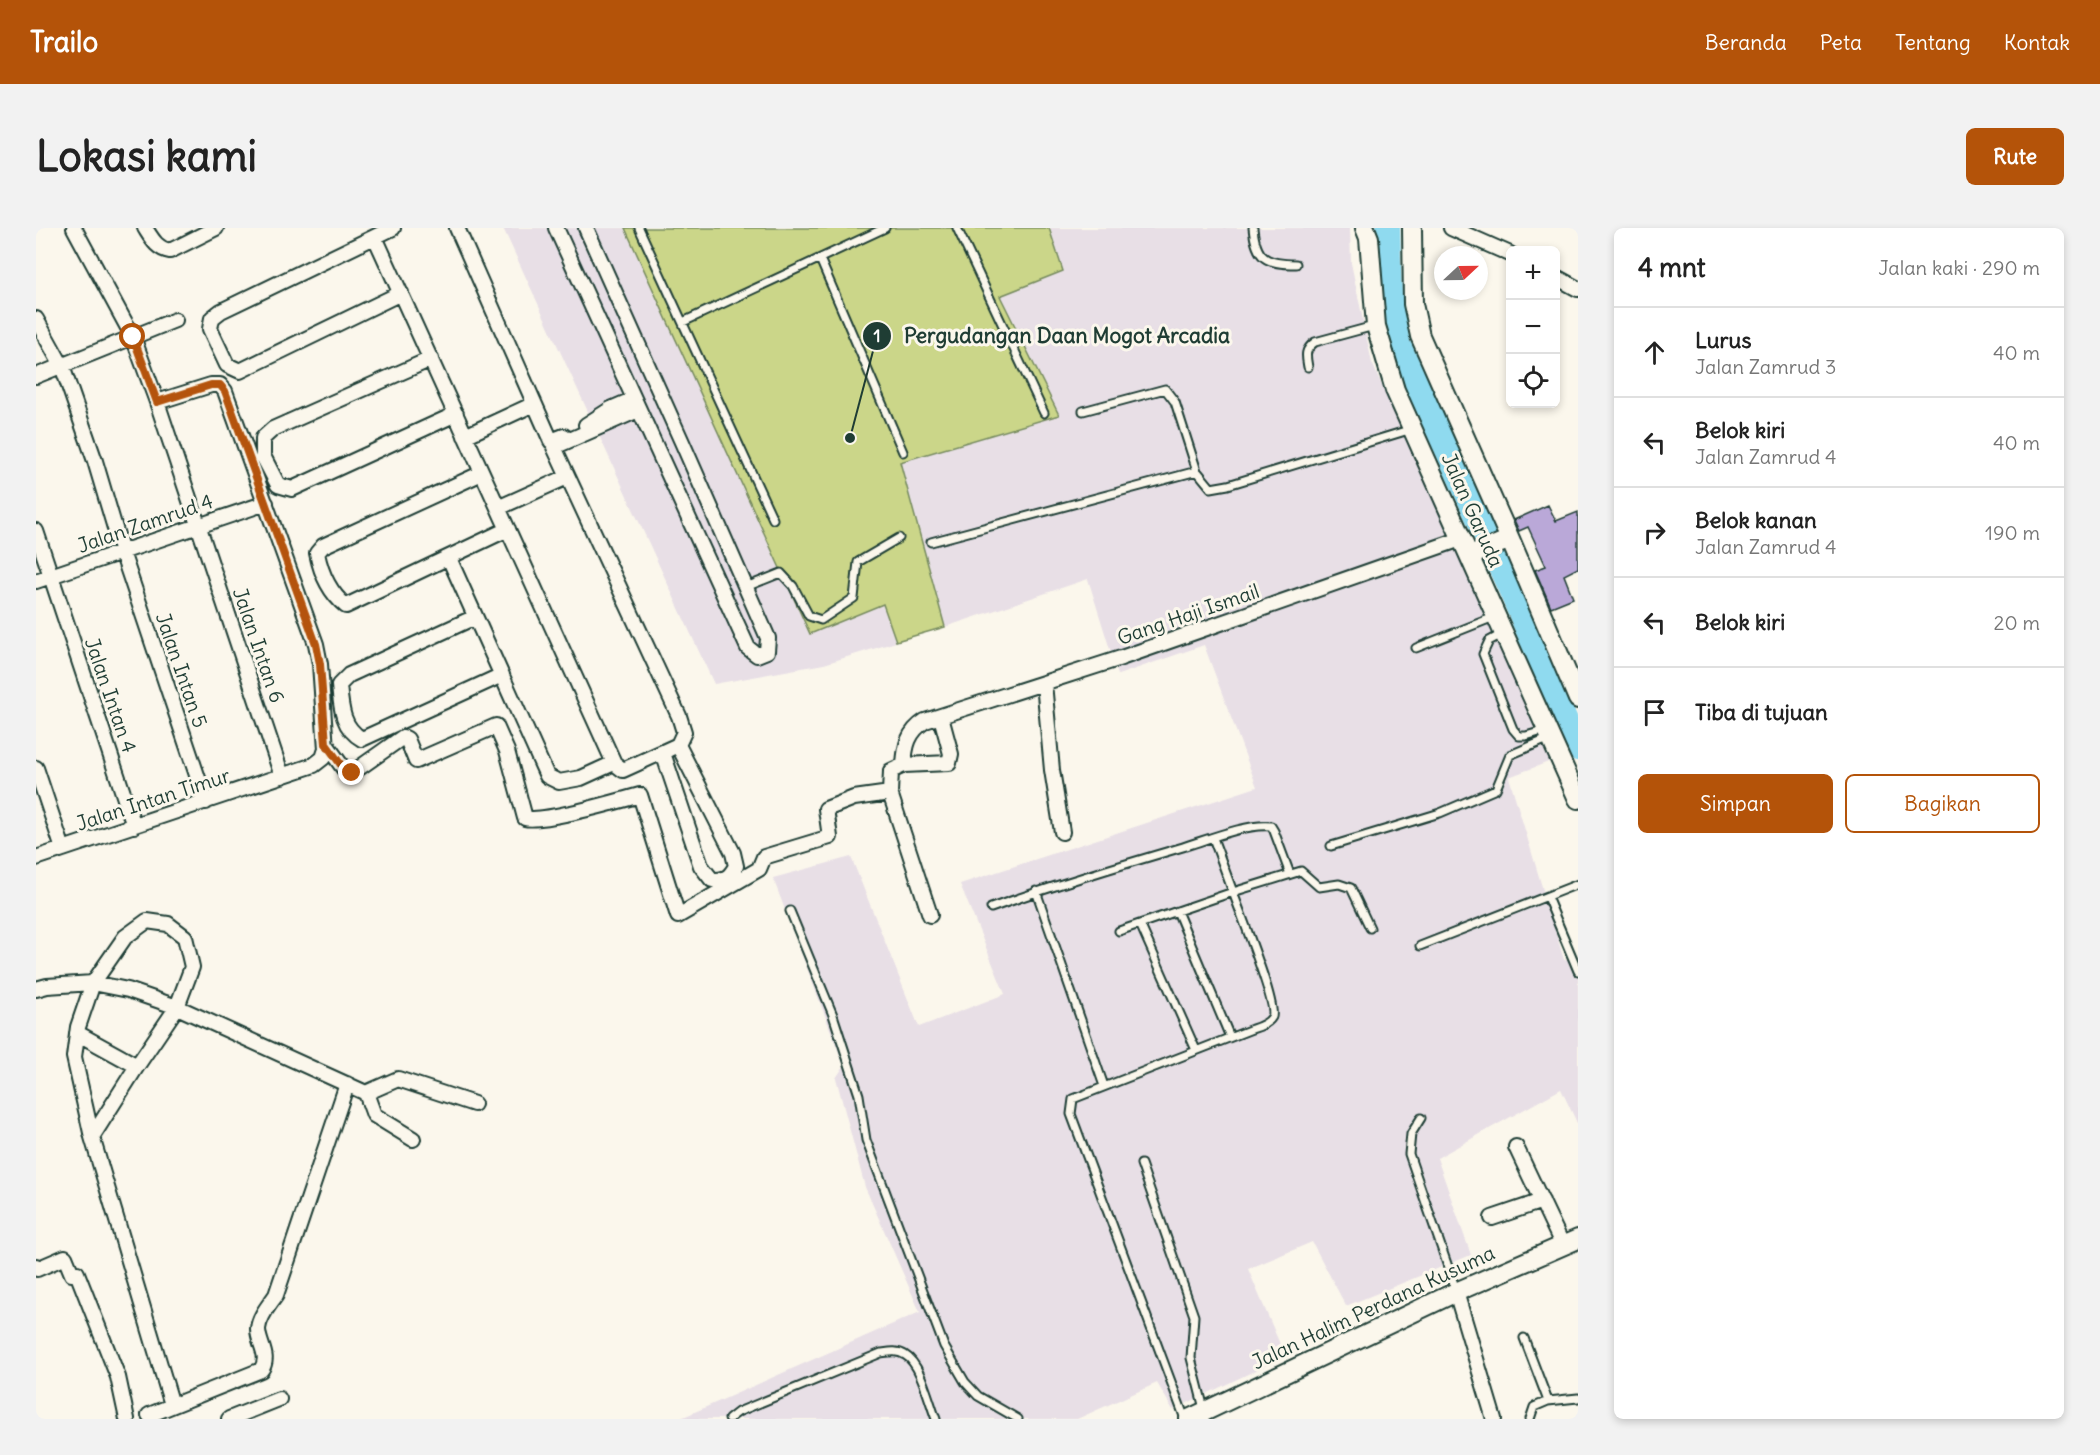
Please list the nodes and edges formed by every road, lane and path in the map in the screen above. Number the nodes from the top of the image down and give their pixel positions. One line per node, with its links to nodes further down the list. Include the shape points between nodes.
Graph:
1 (74, 228): 27 (street, Jalan Intan 6)
2 (145, 228): 3 (street, via 156,244 170,251)
3 (216, 228)
4 (393, 228): 16 (street)
5 (457, 228): 34 (street)
6 (639, 228): 25 (lane)
7 (885, 228): 14 (lane)
8 (957, 228): 36 (lane)
9 (1253, 228): 19 (lane, via 1255,244 1263,258 1277,264)
10 (1365, 228): 26 (main road, Jalan Garuda)
11 (1412, 228): 55 (main road, Jalan Garuda, via 1413,304 1420,336)
12 (1451, 228): 17 (street)
13 (586, 229): 15 (street); 41 (street)
14 (867, 232): 18 (lane)
15 (559, 234): 33 (street)
16 (375, 237): 22 (street); 22 (street, via 221,311 212,318 210,329 227,365 240,371)
17 (1506, 252)
18 (820, 259): 25 (lane); 42 (lane)
19 (1296, 264)
20 (1560, 279): 21 (street)
21 (1578, 289)
22 (401, 293): 28 (street)
23 (36, 319): 29 (street, Jalan Intan 5)
24 (175, 320): 27 (street)
25 (683, 322): 49 (lane)
26 (1376, 326): 30 (lane, via 1315,342 1306,352); 38 (main road, Jalan Garuda, via 1395,390)
27 (133, 337): 29 (street); 32 (street, Jalan Intan 6)
28 (431, 359): 37 (street); 37 (street, via 273,429 263,438 263,456 278,485 292,489)
29 (62, 366): 31 (street); 57 (street, Jalan Intan 5)
30 (1308, 367)
31 (36, 376)
32 (157, 402): 47 (street, via 220,385); 50 (street, Jalan Intan 6)
33 (636, 404): 39 (street); 43 (street)
34 (534, 405): 39 (street, via 551,441); 40 (street)
35 (1083, 411): 44 (lane, via 1165,389 1175,402)
36 (1044, 412)
37 (456, 414): 40 (street)
38 (1412, 429): 44 (lane, via 1228,485 1211,488); 54 (main road, Jalan Garuda)
39 (580, 432): 46 (street, via 554,447)
40 (465, 436): 45 (street)
41 (682, 442): 43 (street); 62 (street)
42 (903, 452)
43 (658, 453): 62 (street, via 748,648 757,655 767,651 768,638)
44 (1197, 471): 56 (lane)
45 (482, 473): 48 (street); 59 (street, via 323,546 317,553 334,597 346,606)
46 (567, 477): 48 (street); 72 (street, via 679,716 684,732)
47 (266, 503): 50 (street, Jalan Zamrud 4); 71 (street, via 316,644)
48 (498, 508): 51 (street)
49 (773, 519)
50 (198, 526): 57 (street, Jalan Zamrud 4); 77 (street, Jalan Intan 6)
51 (508, 529): 59 (street); 74 (street)
52 (36, 531): 60 (street, Jalan Intan 4)
53 (899, 538): 62 (lane, via 858,562 854,598 821,620 809,616 781,573)
54 (1461, 539): 58 (main road, Jalan Garuda); 67 (street, Gang Haji Ismail)
55 (1507, 541): 58 (main road); 68 (main road, Jalan Garuda)
56 (931, 542)
57 (122, 552): 60 (street, Jalan Zamrud 4); 80 (street, Jalan Intan 5)
58 (1475, 554): 64 (main road, Jalan Garuda)
59 (448, 558): 63 (street)
60 (50, 576): 61 (street, Jalan Zamrud 4); 81 (street, Jalan Intan 4)
61 (36, 581)
62 (746, 587)
63 (475, 617): 66 (street); 66 (street, via 349,675 339,686 341,708 351,733 362,739)
64 (1500, 624): 65 (lane); 70 (main road, Jalan Garuda); 70 (lane, via 1483,654 1513,729 1518,736)
65 (1416, 648)
66 (502, 675): 74 (street, via 547,776 559,782 581,778)
67 (1044, 684): 69 (street, Gang Haji Ismail); 82 (street)
68 (1578, 699)
69 (941, 717): 75 (street, Gang Haji Ismail, via 913,729); 75 (street, via 951,754 949,763)
70 (1548, 734): 79 (main road, Jalan Garuda); 84 (lane, via 1510,755 1496,789 1440,813)
71 (326, 744): 77 (street, via 323,758 314,765); 78 (street, via 344,769 352,773 403,738 416,761 496,726 525,818 531,820 640,795 678,916 759,869 764,857 830,837 826,809 854,798)
72 (678, 745): 73 (street); 73 (street, via 733,853 736,866 729,878 712,880 701,866)
73 (663, 753): 74 (street, via 623,770)
74 (614, 763)
75 (904, 765): 78 (street, via 891,771)
76 (36, 768): 85 (street)
77 (282, 776): 80 (street, Jalan Intan Timur)
78 (890, 793): 95 (street)
79 (1578, 799)
80 (206, 802): 81 (street, Jalan Intan Timur)
81 (134, 826): 85 (street, Jalan Intan Timur)
82 (1062, 832)
83 (1214, 838): 87 (lane, via 1271,826); 89 (lane); 90 (lane)
84 (1331, 846)
85 (63, 849): 86 (street, Jalan Intan Timur)
86 (36, 858)
87 (1290, 874): 90 (lane); 97 (lane, via 1301,871 1319,887 1339,884 1351,888)
88 (1578, 884): 91 (lane)
89 (1036, 891): 92 (lane); 109 (lane)
90 (1233, 892): 94 (lane); 105 (lane, via 1273,1011 1266,1023)
91 (1547, 897): 99 (lane); 100 (lane)
92 (991, 908)
93 (790, 911): 133 (lane, via 832,1015 859,1095 866,1140 944,1346 978,1396)
94 (1177, 911): 96 (lane); 105 (lane)
95 (930, 915)
96 (1140, 924): 98 (lane); 106 (lane)
97 (1370, 928)
98 (1119, 931)
99 (1420, 946)
100 (1578, 971)
101 (93, 982): 102 (street); 103 (street); 103 (street, via 125,937 147,921 168,924 185,937 192,967); 104 (street)
102 (36, 989)
103 (177, 1007): 107 (street); 108 (street)
104 (77, 1033): 107 (street); 113 (street, via 74,1057)
105 (1230, 1037): 106 (lane)
106 (1196, 1050): 109 (lane)
107 (136, 1066): 113 (street)
108 (346, 1084): 110 (street); 126 (street, via 276,1294 258,1328 265,1365 261,1370)
109 (1104, 1086): 128 (lane, via 1073,1099 1071,1114)
110 (366, 1093): 111 (street, via 398,1079); 114 (street, via 374,1115)
111 (474, 1104)
112 (1421, 1118): 121 (lane, via 1411,1134 1409,1154)
113 (92, 1137): 126 (street)
114 (414, 1139)
115 (1516, 1147): 117 (street)
116 (1141, 1164): 128 (lane, via 1194,1316 1191,1358)
117 (1542, 1201): 118 (street); 119 (street)
118 (1492, 1218)
119 (1571, 1243): 121 (main road, Jalan Halim Perdana Kusuma)
120 (36, 1266): 129 (street, via 37,1269 65,1257 72,1274 77,1273 118,1377)
121 (1456, 1292): 128 (main road, Jalan Halim Perdana Kusuma); 134 (street)
122 (1524, 1338): 125 (lane)
123 (1578, 1398): 125 (lane)
124 (279, 1399): 130 (street)
125 (1548, 1401): 135 (lane, via 1534,1407)
126 (172, 1405): 127 (street)
127 (149, 1415)
128 (1197, 1417)
129 (127, 1419)
130 (229, 1419)
131 (729, 1419): 132 (lane, via 881,1353 897,1352 906,1355 916,1367)
132 (936, 1419)
133 (1018, 1419)
134 (1494, 1419)
135 (1530, 1419)

